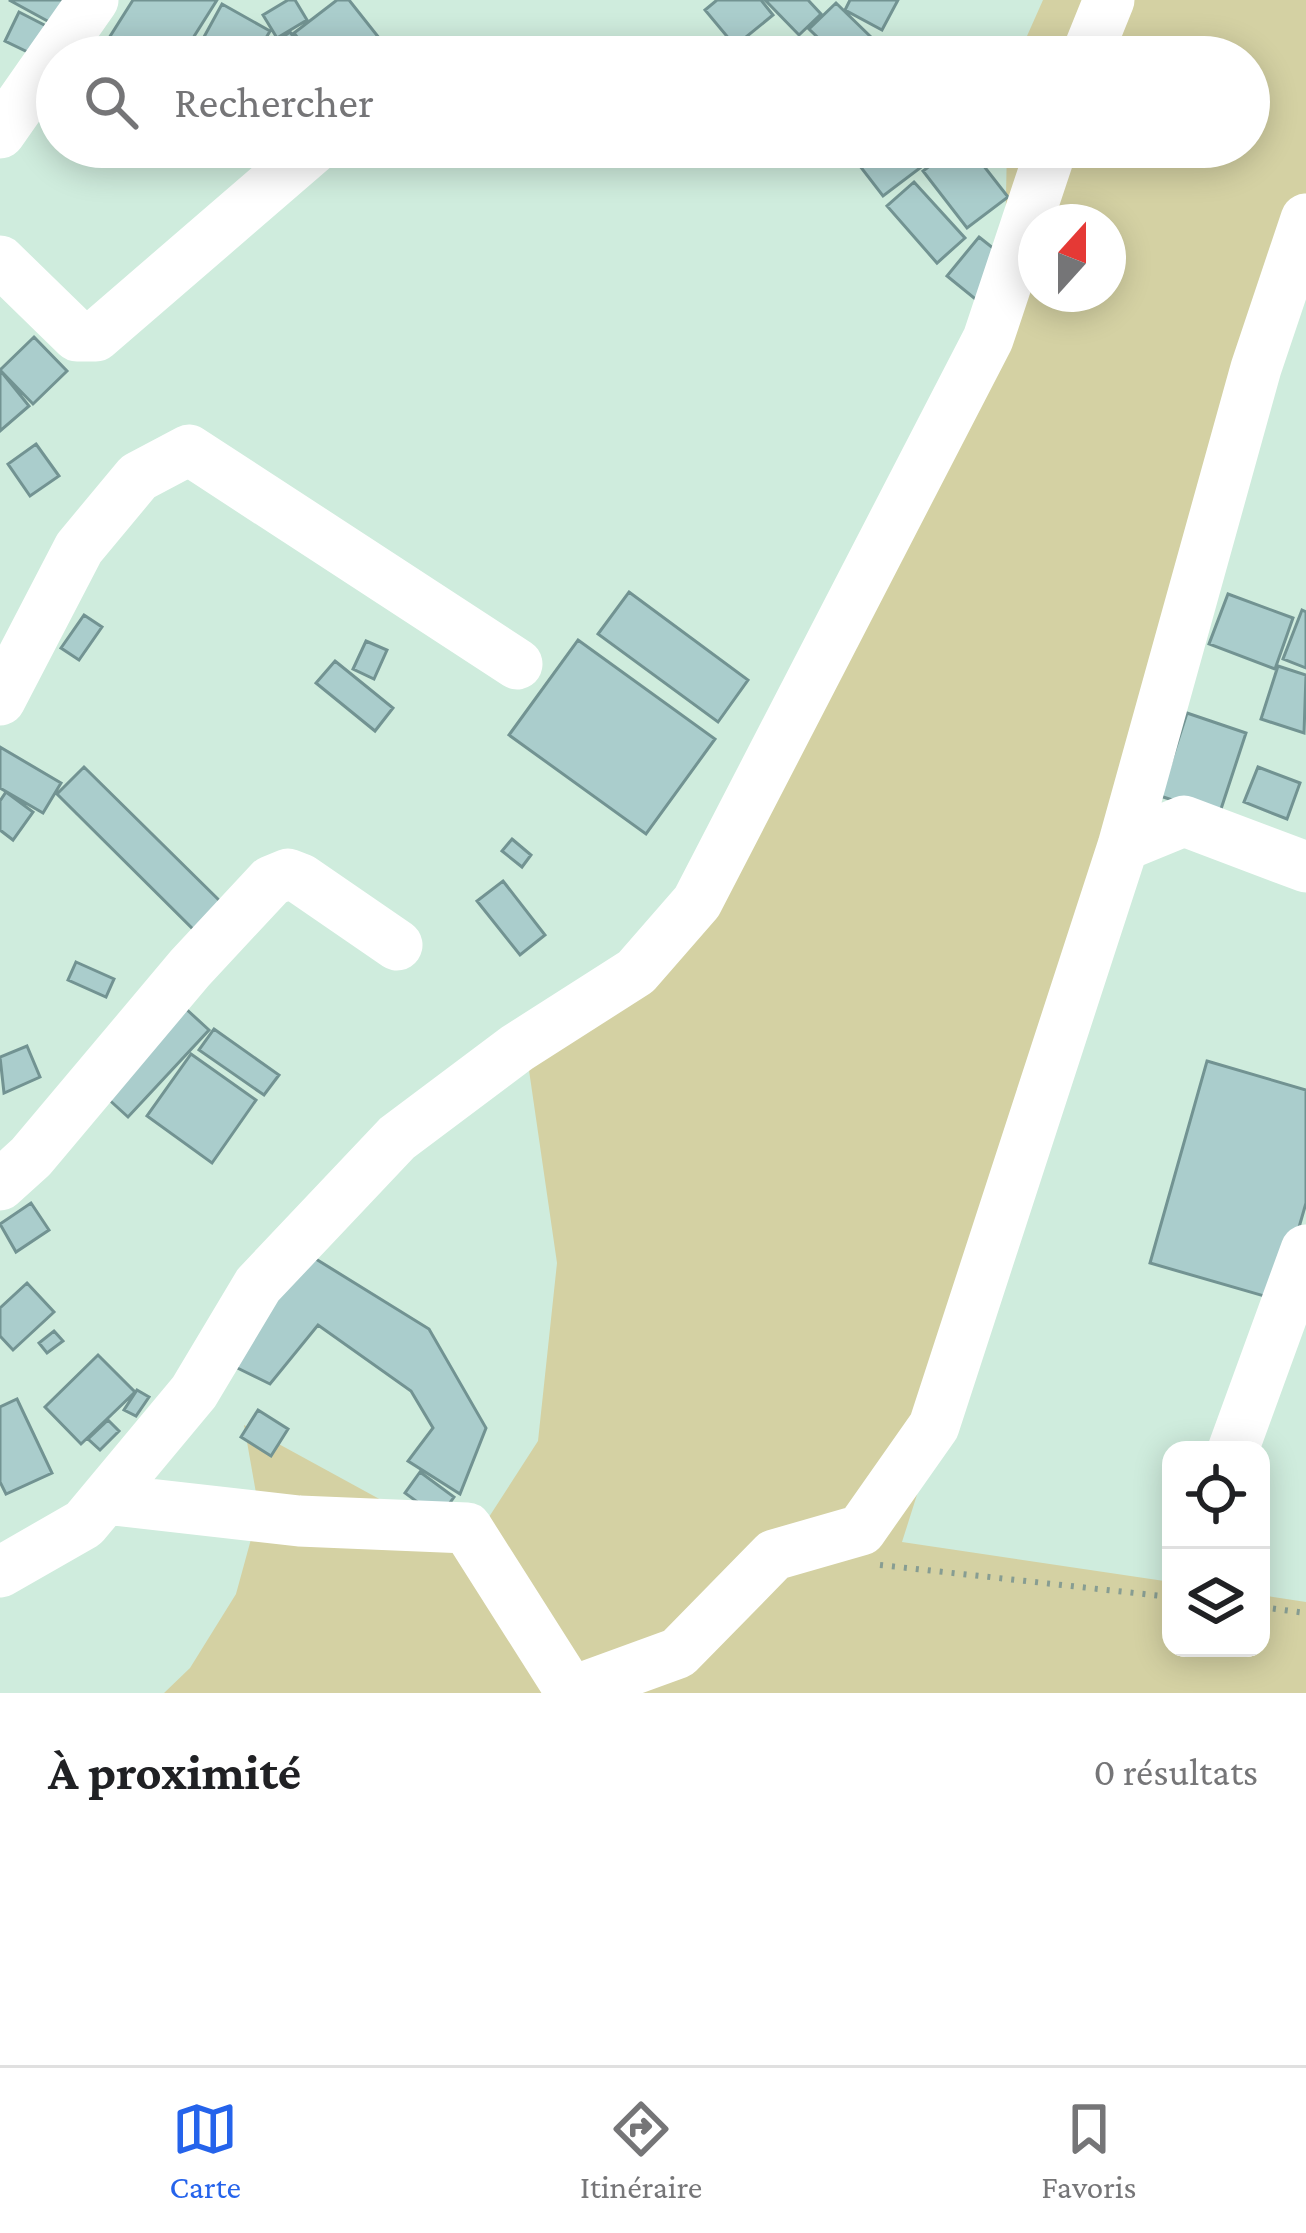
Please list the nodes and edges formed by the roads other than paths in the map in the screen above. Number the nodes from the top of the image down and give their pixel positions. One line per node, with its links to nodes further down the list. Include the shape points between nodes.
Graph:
1 (93, 0): 3 (street)
2 (1108, 0): 4 (street)
3 (68, 36)
4 (1094, 36)
5 (36, 82): 6 (street)
6 (0, 134)
7 (291, 168): 10 (street, via 96,336 77,335)
8 (1045, 168): 19 (street, via 988,340 697,902 636,971 397,1138 258,1285 194,1392)
9 (1306, 219): 13 (street, via 1256,368)
10 (0, 261)
11 (517, 664): 12 (street, via 189,450 138,477 80,548)
12 (0, 700)
13 (1123, 846): 14 (street, via 1184,821); 19 (street, via 934,1426 861,1530 775,1555 678,1653 571,1692 467,1528 299,1521)
14 (1306, 867)
15 (398, 945): 16 (street, via 301,879 271,881)
16 (0, 1185)
17 (1306, 1250): 18 (street)
18 (1236, 1441)
19 (105, 1499): 20 (street, via 84,1524)
20 (0, 1573)

